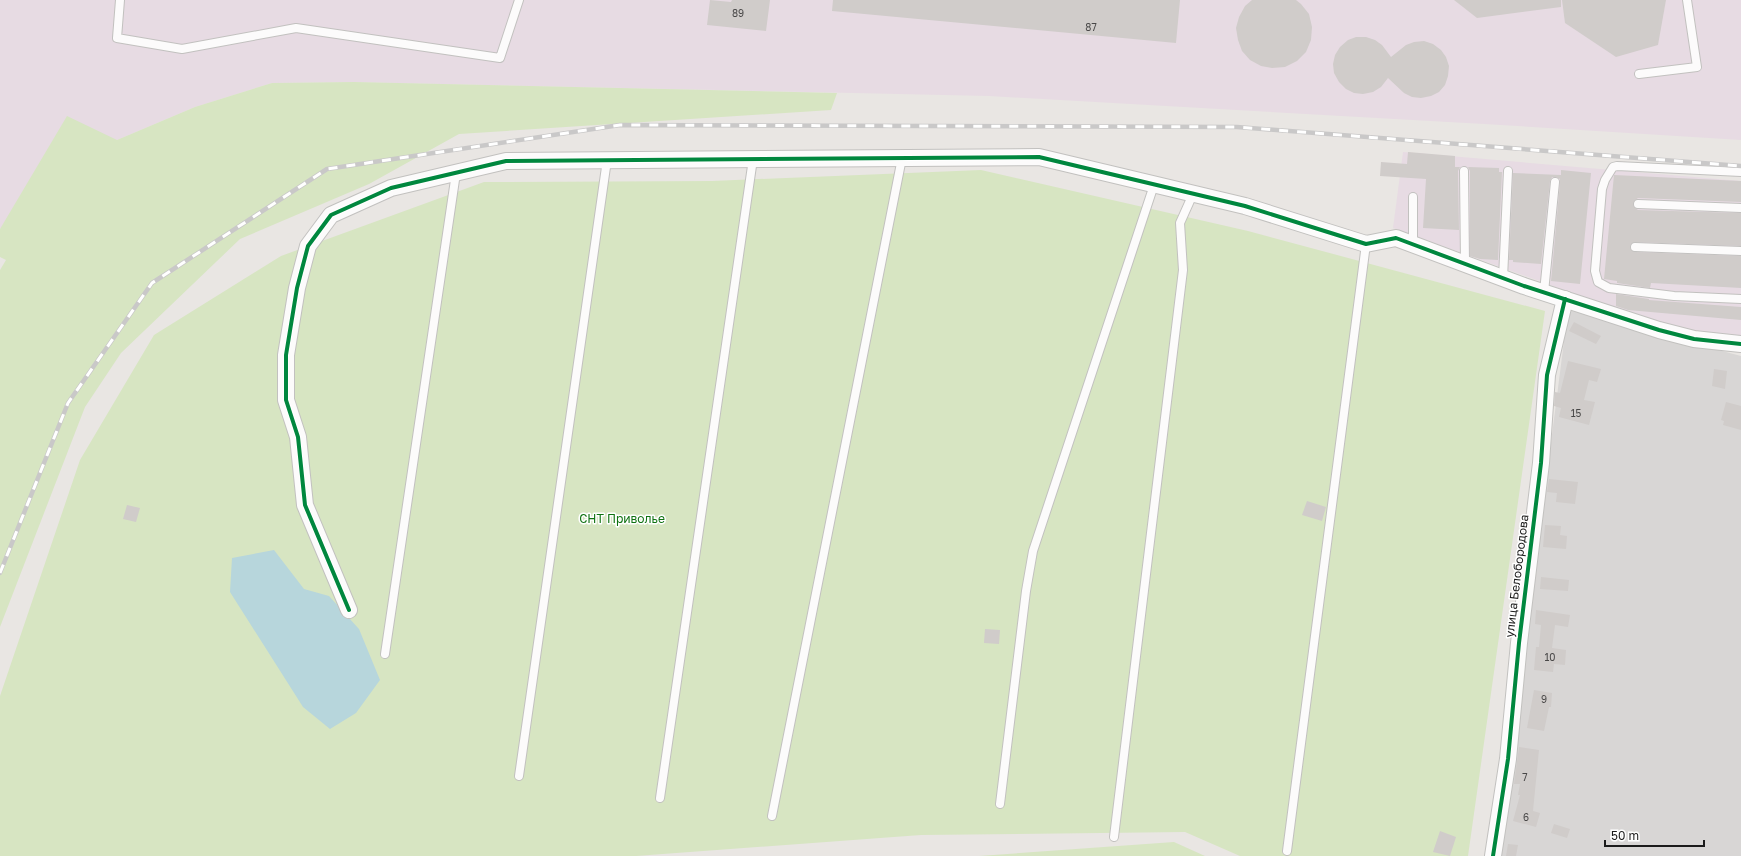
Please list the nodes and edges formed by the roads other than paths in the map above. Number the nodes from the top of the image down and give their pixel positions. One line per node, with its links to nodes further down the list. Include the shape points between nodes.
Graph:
1 (120, 0): 2 (lane, via 117,38 182,49 296,28 500,58)
2 (519, 0)
3 (1687, 0): 4 (lane, via 1697,68)
4 (1639, 74)
5 (902, 158): 6 (street); 13 (street, via 1039,157); 33 (lane)
6 (753, 159): 7 (street); 31 (lane)
7 (608, 160): 11 (street, via 506,161); 30 (lane)
8 (1464, 171): 22 (lane)
9 (1508, 171): 23 (lane)
10 (1741, 172): 25 (lane, via 1613,167 1602,189 1595,271 1598,282 1610,288 1674,296)
11 (456, 173): 28 (street, via 391,188 331,215 308,246 297,288 286,355 286,400 298,437 305,505); 29 (lane)
12 (1555, 182): 24 (lane)
13 (1154, 185): 14 (street); 32 (lane, via 1033,551)
14 (1193, 194): 18 (street, via 1245,206); 34 (lane, via 1180,223 1183,270)
15 (1413, 197): 19 (lane)
16 (1638, 204): 17 (lane)
17 (1741, 208)
18 (1366, 244): 19 (street, via 1396,238); 35 (lane)
19 (1413, 244): 22 (street)
20 (1635, 247): 21 (lane)
21 (1741, 251)
22 (1465, 263): 23 (street)
23 (1503, 278): 24 (street)
24 (1544, 292): 26 (street)
25 (1741, 299)
26 (1565, 300): 27 (street, via 1694,339); 36 (street, улица Белобородова, via 1547,375 1541,463 1508,759)
27 (1741, 344)
28 (349, 610)
29 (385, 654)
30 (519, 776)
31 (660, 798)
32 (1000, 804)
33 (772, 816)
34 (1114, 837)
35 (1287, 851)
36 (1493, 856)

